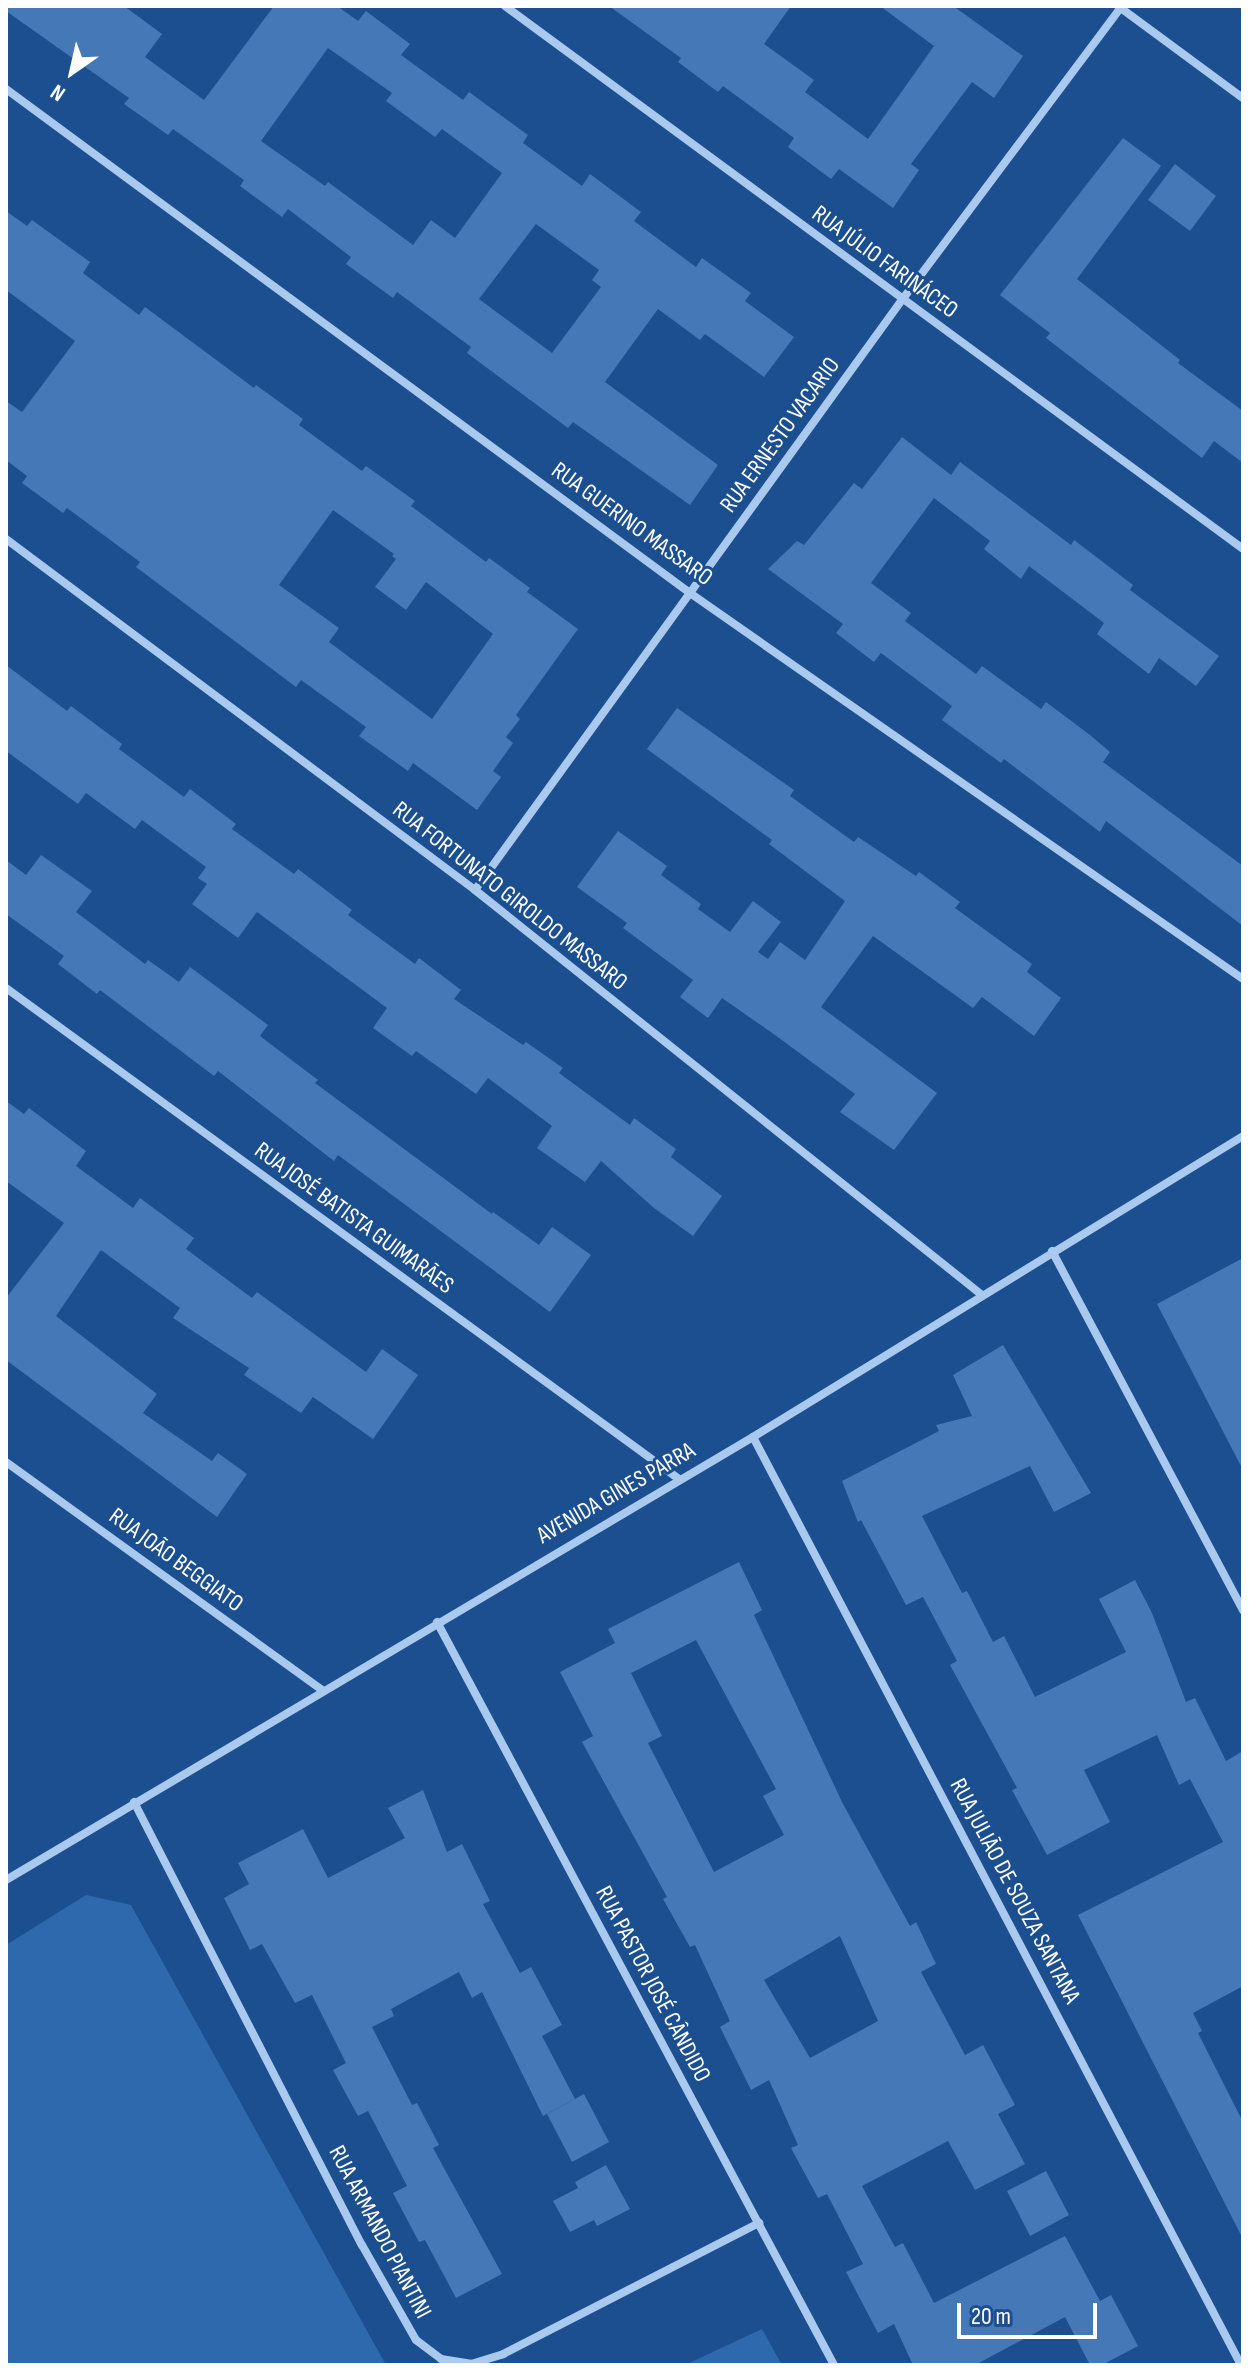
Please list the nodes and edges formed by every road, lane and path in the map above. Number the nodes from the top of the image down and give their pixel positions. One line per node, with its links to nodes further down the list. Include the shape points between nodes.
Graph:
1 (505, 6): 5 (street, RUA JÚLIO FARINÁCEO)
2 (1120, 7): 4 (street); 5 (street, RUA ERNESTO VACARIO)
3 (6, 89): 8 (street, RUA GUERINO MASSARO)
4 (1243, 98)
5 (902, 300): 7 (street, RUA JÚLIO FARINÁCEO); 8 (street, RUA ERNESTO VACARIO)
6 (6, 539): 9 (street, RUA FORTUNATO GIROLDO MASSARO)
7 (1243, 549)
8 (690, 593): 9 (street, RUA ERNESTO VACARIO); 10 (street, RUA GUERINO MASSARO)
9 (475, 890): 14 (street, RUA FORTUNATO GIROLDO MASSARO)
10 (1243, 979)
11 (6, 988): 17 (street, RUA JOSÉ BATISTA GUIMARÃES)
12 (1243, 1136): 13 (street, AVENIDA GINES PARRA)
13 (1052, 1251): 14 (street, AVENIDA GINES PARRA); 18 (street)
14 (982, 1295): 15 (street, AVENIDA GINES PARRA)
15 (753, 1437): 17 (street, AVENIDA GINES PARRA); 25 (street, RUA JULIÃO DE SOUZA SANTANA)
16 (6, 1462): 20 (street, RUA JOÃO BEGGIATO)
17 (679, 1479): 19 (street, AVENIDA GINES PARRA)
18 (1243, 1610)
19 (437, 1622): 20 (street, AVENIDA GINES PARRA); 23 (street, RUA PASTOR JOSÉ CÂNDIDO)
20 (323, 1691): 21 (street, AVENIDA GINES PARRA)
21 (134, 1802): 22 (street, AVENIDA GINES PARRA); 23 (street, RUA ARMANDO PIANTINI, via 362,2245 416,2340 441,2359 471,2364 503,2354)
22 (6, 1880)
23 (759, 2223): 24 (street, RUA PASTOR JOSÉ CÂNDIDO)
24 (834, 2365)
25 (1241, 2365)

